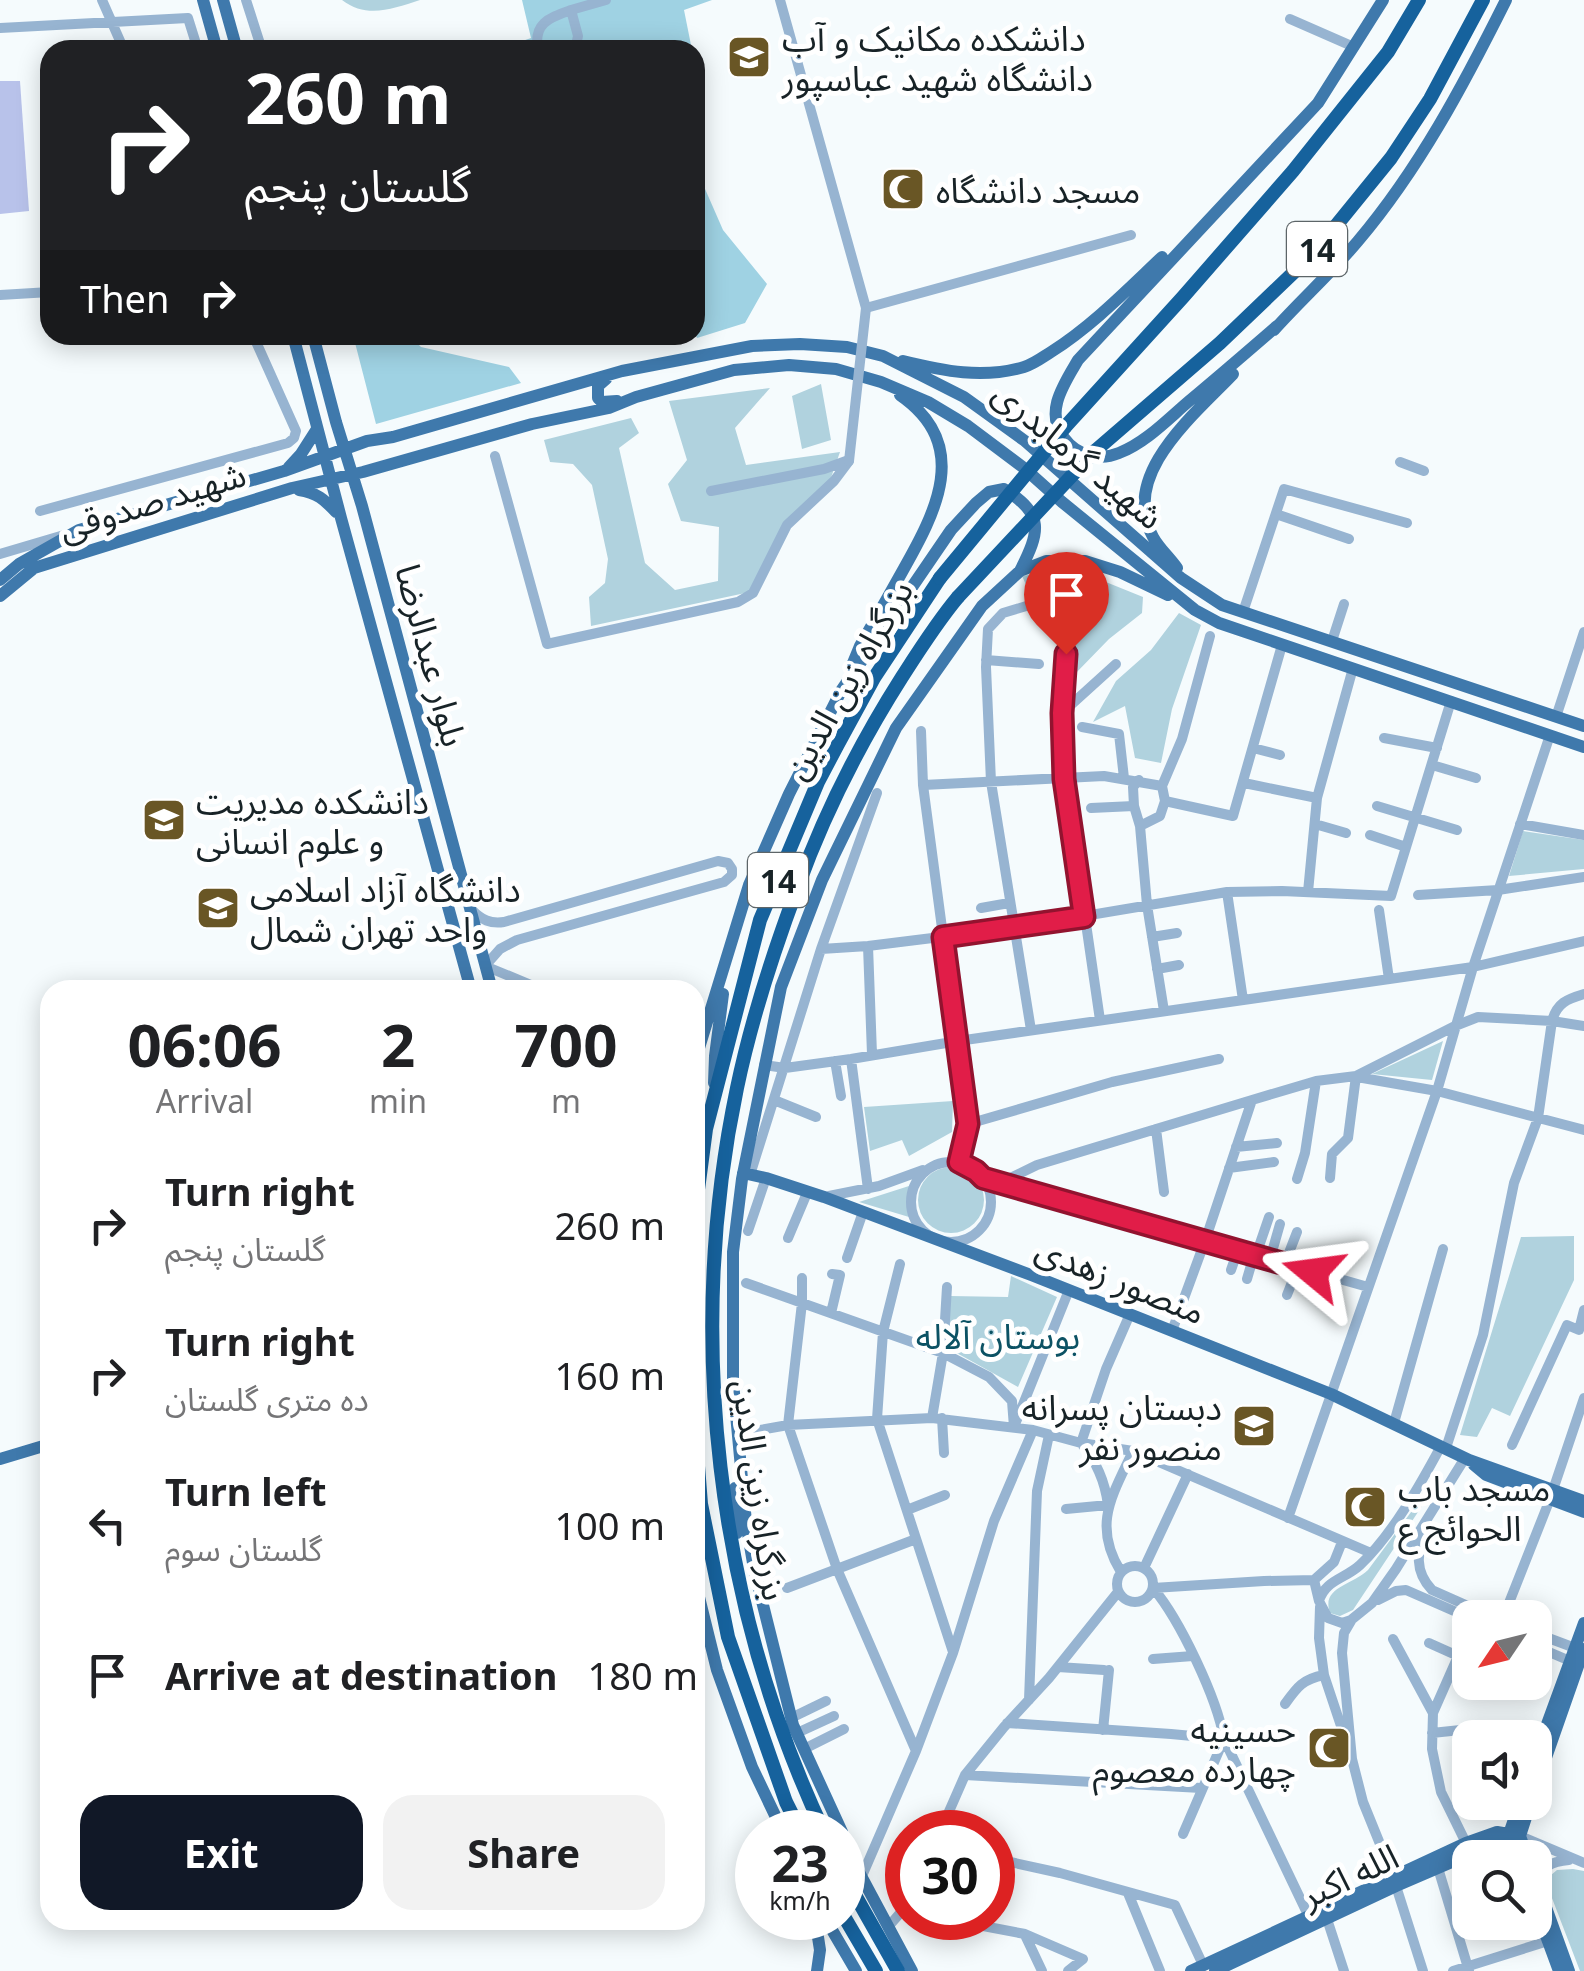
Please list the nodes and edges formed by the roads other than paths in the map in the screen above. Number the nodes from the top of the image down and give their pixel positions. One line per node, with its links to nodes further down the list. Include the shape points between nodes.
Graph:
1 (102, 0): 13 (street)
2 (203, 0): 17 (main road)
3 (223, 0): 18 (main road)
4 (246, 0): 19 (street)
5 (606, 0): 11 (street)
6 (780, 0): 27 (street)
7 (1383, 0): 22 (main road)
8 (1419, 0): 160 (highway, بزرگراه زین الدین / 14, bridge, via 1388,52 1293,171 1065,426 940,578 874,678 818,782 760,920)
9 (1483, 0): 258 (highway, بزرگراه زین الدین / 14, bridge, via 1401,144 1313,254 1094,450 938,620 877,717 814,842 776,943 737,1087 718,1216 714,1414)
10 (1506, 0): 28 (main road, via 1420,154 1358,241)
11 (571, 10): 20 (street, via 543,24); 21 (street)
12 (1290, 20): 22 (street)
13 (111, 22): 14 (street); 15 (street); 16 (street, via 188,18)
14 (0, 28)
15 (119, 40)
16 (195, 40)
17 (214, 40)
18 (234, 40)
19 (259, 40)
20 (537, 40)
21 (577, 40)
22 (1354, 46): 23 (main road, via 1318,103)
23 (1230, 195): 28 (main road, via 1078,360 1062,386 1056,423 1077,451 1098,458 1120,453); 32 (main road, via 1116,301 1027,367 950,372)
24 (1131, 235): 27 (street)
25 (40, 293): 26 (street)
26 (0, 295)
27 (866, 308): 40 (street, bridge)
28 (1277, 326): 63 (main road, via 1159,457 1144,496 1153,538)
29 (258, 345): 48 (street, via 294,438)
30 (296, 345): 36 (main road, بلوار عبدالرضا)
31 (316, 345): 37 (main road, بلوار عبدالرضا)
32 (883, 356): 33 (main road, شهید گرمابدری, via 846,347 752,346); 63 (main road, شهید گرمابدری, via 964,398 1025,442 1181,578)
33 (622, 371): 35 (main road, via 602,381 598,398 609,403); 37 (main road, شهید گرمابدری)
34 (881, 382): 35 (main road, شهید گرمابدری, via 836,369 789,366 734,370); 61 (main road, شهید گرمابدری, via 968,426); 74 (main road, via 926,420 940,447 942,484 926,531)
35 (636, 397): 44 (main road, شهید گرمابدری)
36 (317, 429): 39 (main road, بلوار عبدالرضا); 42 (main road)
37 (344, 450): 39 (main road, شهید صدوقی); 44 (main road, بلوار عبدالرضا)
38 (494, 456): 40 (street, via 547,644 738,602 753,593 787,525)
39 (325, 458): 42 (main road, شهید صدوقی); 45 (main road, بلوار عبدالرضا)
40 (849, 460): 47 (street)
41 (1400, 462): 43 (street)
42 (284, 471): 52 (main road, شهید صدوقی)
43 (1424, 471)
44 (352, 474): 45 (main road, شهید صدوقی); 118 (main road, بلوار عبدالرضا)
45 (330, 478): 46 (main road, شهید صدوقی); 50 (main road, بلوار عبدالرضا)
46 (292, 488): 50 (main road, via 324,498); 59 (main road, شهید صدوقی, via 34,568)
47 (711, 491)
48 (40, 511)
49 (1276, 514): 51 (street, via 1284,489); 53 (street); 64 (street)
50 (341, 518): 137 (main road, بلوار عبدالرضا)
51 (1407, 523)
52 (79, 530): 54 (street); 56 (main road, شهید صدوقی)
53 (1349, 539)
54 (16, 548): 55 (street); 56 (street)
55 (0, 554)
56 (18, 564): 58 (main road, شهید صدوقی)
57 (1020, 571): 61 (main road, via 1046,561 1085,560); 74 (main road, via 1036,522 1004,489 990,492 951,530); 154 (main road, via 982,606 896,728 868,781 782,987)
58 (0, 580)
59 (0, 596)
60 (1042, 601): 70 (street, via 1003,613 988,629)
61 (1188, 604): 68 (main road, شهید گرمابدری, via 1219,624)
62 (1344, 604): 67 (street)
63 (1222, 605): 64 (main road, شهید گرمابدری)
64 (1243, 612): 67 (main road, شهید گرمابدری)
65 (1584, 632): 77 (street)
66 (1210, 636): 95 (street, via 1182,740)
67 (1332, 641): 77 (main road, شهید گرمابدری)
68 (1282, 645): 73 (main road, شهید گرمابدری); 84 (street)
69 (1066, 654): 76 (street)
70 (986, 660): 71 (street); 92 (street)
71 (1039, 664)
72 (1116, 664): 76 (street)
73 (1353, 668): 75 (main road, شهید گرمابدری); 97 (street)
74 (842, 690): 123 (main road, via 789,794)
75 (1451, 701): 81 (main road, شهید گرمابدری); 85 (street)
76 (1062, 713): 90 (street)
77 (1556, 716): 78 (main road, شهید گرمابدری); 81 (main road)
78 (1584, 726)
79 (1082, 727): 88 (street, via 1119,734)
80 (921, 731): 94 (street)
81 (1550, 735): 83 (main road, شهید گرمابدری); 104 (street)
82 (1384, 738): 85 (street)
83 (1584, 746)
84 (1253, 748): 86 (street); 93 (street)
85 (1437, 748): 87 (street)
86 (1280, 754)
87 (1432, 765): 89 (street); 102 (street)
88 (1124, 778): 90 (street); 91 (street)
89 (1476, 778)
90 (1064, 779): 92 (street); 121 (street)
91 (1139, 780): 95 (street); 99 (street)
92 (991, 782): 94 (street); 116 (street)
93 (1244, 783): 97 (street); 98 (street, via 1233,816)
94 (924, 785): 126 (street)
95 (1162, 786): 98 (street)
96 (877, 793): 131 (street)
97 (1318, 798): 103 (street)
98 (1165, 801): 105 (street, via 1160,816)
99 (1134, 806): 101 (street); 105 (street)
100 (1377, 806): 102 (street)
101 (1091, 808)
102 (1415, 818): 106 (street); 110 (street)
103 (1315, 824): 107 (street); 114 (street)
104 (1520, 824): 108 (street); 112 (street)
105 (1140, 826): 117 (street)
106 (1457, 830)
107 (1346, 833)
108 (1584, 835)
109 (1370, 836): 110 (street)
110 (1406, 847): 114 (street, via 1391,896)
111 (1584, 877): 112 (street)
112 (1498, 890): 115 (street); 134 (street)
113 (1227, 892): 114 (street); 117 (street); 141 (street)
114 (1308, 892)
115 (1418, 895)
116 (1009, 902): 119 (street); 124 (street)
117 (1146, 905): 121 (street); 127 (street)
118 (468, 907): 122 (street, via 491,924); 133 (main road, بلوار عبدالرضا)
119 (981, 908)
120 (1379, 910): 136 (street)
121 (1084, 917): 124 (street); 143 (street)
122 (521, 918): 128 (street, via 513,930); 128 (street, via 718,861 732,869 724,882)
123 (736, 928): 147 (main road); 160 (main road, via 720,1010)
124 (1013, 928): 126 (street); 148 (street)
125 (1177, 932): 127 (street)
126 (943, 937): 130 (street); 149 (street)
127 (1152, 937): 135 (street)
128 (524, 938): 133 (street, via 500,949)
129 (1584, 940): 134 (street)
130 (868, 946): 131 (street); 150 (street)
131 (820, 948): 155 (street)
132 (1179, 965): 135 (street)
133 (485, 966): 138 (main road, بلوار عبدالرضا); 139 (street)
134 (1473, 967): 136 (street); 145 (street)
135 (1157, 969): 142 (street)
136 (1389, 979): 141 (street)
137 (468, 980)
138 (489, 980)
139 (519, 980)
140 (1584, 994): 144 (street, via 1556,1009)
141 (1243, 1000): 142 (street)
142 (1164, 1011): 143 (street)
143 (1100, 1020): 148 (street)
144 (1552, 1021): 145 (street, via 1478,1017); 146 (street); 164 (street)
145 (1455, 1026): 156 (street); 158 (street)
146 (1584, 1026)
147 (705, 1029)
148 (1031, 1030): 149 (street)
149 (958, 1040): 150 (street); 165 (street)
150 (872, 1054): 151 (street)
151 (850, 1059): 153 (street); 181 (street)
152 (1219, 1059): 165 (street)
153 (835, 1061): 155 (street); 159 (street)
154 (764, 1066): 155 (street); 175 (main road)
155 (785, 1068): 161 (street)
156 (1356, 1076): 157 (street); 158 (street); 178 (street, via 1348,1138 1332,1154)
157 (1316, 1082): 162 (street); 179 (street)
158 (1437, 1090): 164 (street); 207 (street)
159 (840, 1096)
160 (714, 1097): 168 (highway, بزرگراه زین الدین / 14)
161 (774, 1100): 163 (street); 175 (street)
162 (1252, 1100): 166 (street); 170 (street)
163 (816, 1117)
164 (1538, 1118): 167 (street); 232 (street, via 1514,1183 1483,1335)
165 (968, 1124): 171 (street)
166 (1156, 1129): 180 (street); 182 (street)
167 (1584, 1130)
168 (705, 1136)
169 (1277, 1143): 170 (street)
170 (1236, 1147): 174 (street)
171 (959, 1162): 173 (street); 177 (street)
172 (1274, 1162): 174 (street)
173 (928, 1168): 181 (street); 191 (street, via 914,1184 910,1204 918,1224)
174 (1229, 1168): 192 (street)
175 (747, 1174): 176 (main road, منصور زهدی); 218 (main road, via 733,1252)
176 (766, 1178): 183 (main road, منصور زهدی); 188 (street)
177 (983, 1178): 180 (street); 191 (street, via 990,1209 982,1229 963,1240)
178 (1330, 1178)
179 (1297, 1180)
180 (1000, 1182): 192 (street)
181 (868, 1189): 184 (street)
182 (1164, 1192)
183 (807, 1193): 184 (main road, منصور زهدی); 190 (street)
184 (824, 1197): 185 (main road, منصور زهدی)
185 (863, 1212): 191 (main road, منصور زهدی); 196 (street)
186 (1269, 1217): 195 (street)
187 (1280, 1224): 197 (street)
188 (748, 1230)
189 (1296, 1232): 199 (street)
190 (788, 1238)
191 (938, 1240): 208 (main road, منصور زهدی)
192 (1205, 1241): 194 (street); 214 (street)
193 (1443, 1248): 223 (street)
194 (1238, 1250): 195 (street); 201 (street)
195 (1255, 1255): 197 (street); 204 (street)
196 (847, 1258)
197 (1270, 1259): 199 (street)
198 (900, 1264): 216 (street)
199 (1285, 1264): 200 (street)
200 (1298, 1267): 207 (street); 209 (street)
201 (1231, 1270)
202 (832, 1274): 212 (street, via 840,1275)
203 (802, 1278): 210 (street)
204 (1247, 1280)
205 (746, 1283): 210 (street)
206 (947, 1287): 217 (street)
207 (1368, 1287): 219 (street)
208 (1069, 1290): 213 (main road, منصور زهدی); 225 (street)
209 (1286, 1295)
210 (802, 1302): 212 (street); 224 (street)
211 (1584, 1310): 215 (street)
212 (831, 1313): 216 (street)
213 (1130, 1314): 214 (main road, منصور زهدی); 229 (street)
214 (1172, 1331): 219 (main road, منصور زهدی)
215 (1582, 1331): 230 (street, via 1567,1325)
216 (883, 1332): 217 (street); 222 (street)
217 (943, 1354): 221 (street); 225 (street, via 989,1377 1012,1401)
218 (733, 1382): 227 (main road); 258 (main road)
219 (1331, 1394): 223 (main road, منصور زهدی); 247 (street)
220 (1584, 1398): 240 (street)
221 (937, 1418): 222 (street); 225 (street); 234 (street)
222 (876, 1420): 224 (street); 245 (street)
223 (1394, 1423): 232 (main road, منصور زهدی)
224 (788, 1425): 227 (street); 252 (street)
225 (1014, 1428): 226 (street)
226 (1033, 1430): 228 (street); 272 (street, via 994,1521)
227 (737, 1434): 287 (main road, via 754,1570)
228 (1049, 1435): 229 (street); 280 (street, via 1037,1491)
229 (1081, 1444): 233 (street); 243 (street, via 1098,1467)
230 (1512, 1445)
231 (40, 1447): 235 (main road)
232 (1443, 1447): 236 (main road, منصور زهدی); 238 (street)
233 (1133, 1452): 237 (street); 243 (street)
234 (944, 1453)
235 (0, 1459)
236 (1467, 1459): 240 (main road, منصور زهدی); 241 (street)
237 (1188, 1474): 247 (street); 253 (street)
238 (1420, 1482): 241 (street, via 1434,1480); 251 (street)
239 (946, 1495): 245 (street)
240 (1551, 1495): 242 (main road, منصور زهدی); 246 (main road, منصور زهدی); 260 (street)
241 (1440, 1497): 261 (street, via 1418,1551 1422,1578); 262 (street)
242 (1584, 1501)
243 (1108, 1505): 244 (street); 254 (street, via 1106,1539)
244 (1066, 1509)
245 (907, 1510): 249 (street)
246 (1584, 1512)
247 (1288, 1518): 250 (street)
248 (705, 1524): 303 (highway, بزرگراه زین الدین, via 728,1637)
249 (916, 1539): 252 (street); 272 (street)
250 (1342, 1542): 251 (street); 255 (street, via 1334,1562)
251 (1371, 1553): 263 (street, via 1324,1588)
252 (837, 1568): 256 (street); 298 (street)
253 (1144, 1568): 254 (street); 257 (street)
254 (1120, 1572): 259 (street)
255 (1314, 1580): 257 (street); 263 (street)
256 (787, 1588)
257 (1153, 1588): 259 (street, via 1137,1602); 274 (street)
258 (743, 1590): 304 (highway, بزرگراه زین الدین / 14, via 763,1680)
259 (1118, 1592): 277 (street)
260 (1510, 1600)
261 (1452, 1602)
262 (1372, 1603): 264 (street, via 1406,1590); 265 (street)
263 (1320, 1604): 265 (street, via 1334,1622); 279 (street)
264 (1452, 1607)
265 (1352, 1620): 299 (street, via 1342,1653)
266 (705, 1621): 302 (main road, via 717,1670)
267 (1584, 1623): 275 (main road)
268 (1393, 1639): 285 (street)
269 (1552, 1642): 275 (street)
270 (1429, 1644): 273 (street)
271 (1552, 1650): 275 (street)
272 (953, 1653): 298 (street)
273 (1452, 1654)
274 (1193, 1656): 276 (street); 295 (street)
275 (1580, 1656): 288 (main road); 296 (main road)
276 (1152, 1659)
277 (1058, 1667): 281 (street); 291 (street, via 1106,1670)
278 (1452, 1670): 285 (street)
279 (1324, 1675): 284 (street, via 1309,1678); 299 (street)
280 (1029, 1676): 281 (street); 282 (street)
281 (1049, 1678): 282 (street)
282 (1028, 1700): 289 (street)
283 (826, 1701): 287 (street)
284 (1285, 1704)
285 (1433, 1713): 294 (street)
286 (834, 1716): 293 (street)
287 (792, 1718): 293 (main road)
288 (1550, 1720)
289 (1007, 1723): 291 (street); 300 (street)
290 (844, 1728): 297 (street)
291 (1103, 1730): 295 (street)
292 (1452, 1731): 294 (street)
293 (797, 1733): 297 (main road)
294 (1432, 1733): 311 (street, via 1441,1792)
295 (1224, 1739): 301 (street); 326 (street)
296 (1552, 1739)
297 (804, 1750): 305 (main road)
298 (916, 1751): 320 (street)
299 (1352, 1759): 321 (street)
300 (965, 1775): 301 (street); 306 (street)
301 (1201, 1788): 309 (street)
302 (773, 1810)
303 (790, 1810)
304 (814, 1810)
305 (831, 1810)
306 (950, 1810)
307 (1517, 1820): 310 (main road)
308 (1522, 1820): 310 (main road)
309 (1183, 1834)
310 (1514, 1835): 312 (main road, via 1497,1832); 313 (main road); 314 (main road); 316 (street); 319 (main road, الله اکبر)
311 (1464, 1840)
312 (1476, 1840)
313 (1514, 1840)
314 (1517, 1840)
315 (1452, 1851): 321 (main road)
316 (1579, 1861): 318 (street)
317 (1015, 1863): 323 (street)
318 (1552, 1864)
319 (1438, 1868): 321 (main road, الله اکبر); 338 (street)
320 (865, 1869)
321 (1394, 1881): 326 (main road, الله اکبر); 348 (street)
322 (865, 1882): 327 (main road)
323 (1128, 1893): 337 (street, via 1176,1904); 346 (street)
324 (865, 1899): 328 (main road)
325 (865, 1913): 342 (highway, bridge)
326 (1317, 1920): 337 (main road, الله اکبر); 347 (street)
327 (885, 1921)
328 (885, 1923)
329 (1552, 1924): 351 (main road)
330 (1015, 1932): 331 (street)
331 (1025, 1934): 344 (street); 345 (street, via 1084,1959)
332 (818, 1940): 339 (main road)
333 (838, 1940): 340 (main road)
334 (858, 1940): 341 (highway)
335 (895, 1940): 343 (main road)
336 (1548, 1941): 338 (street); 350 (main road)
337 (1203, 1969)
338 (1468, 1969): 349 (street)
339 (817, 1971)
340 (856, 1971)
341 (876, 1971)
342 (898, 1971)
343 (912, 1971)
344 (1042, 1971)
345 (1068, 1971)
346 (1160, 1971)
347 (1344, 1971)
348 (1423, 1971)
349 (1453, 1971)
350 (1559, 1971)
351 (1569, 1971)

